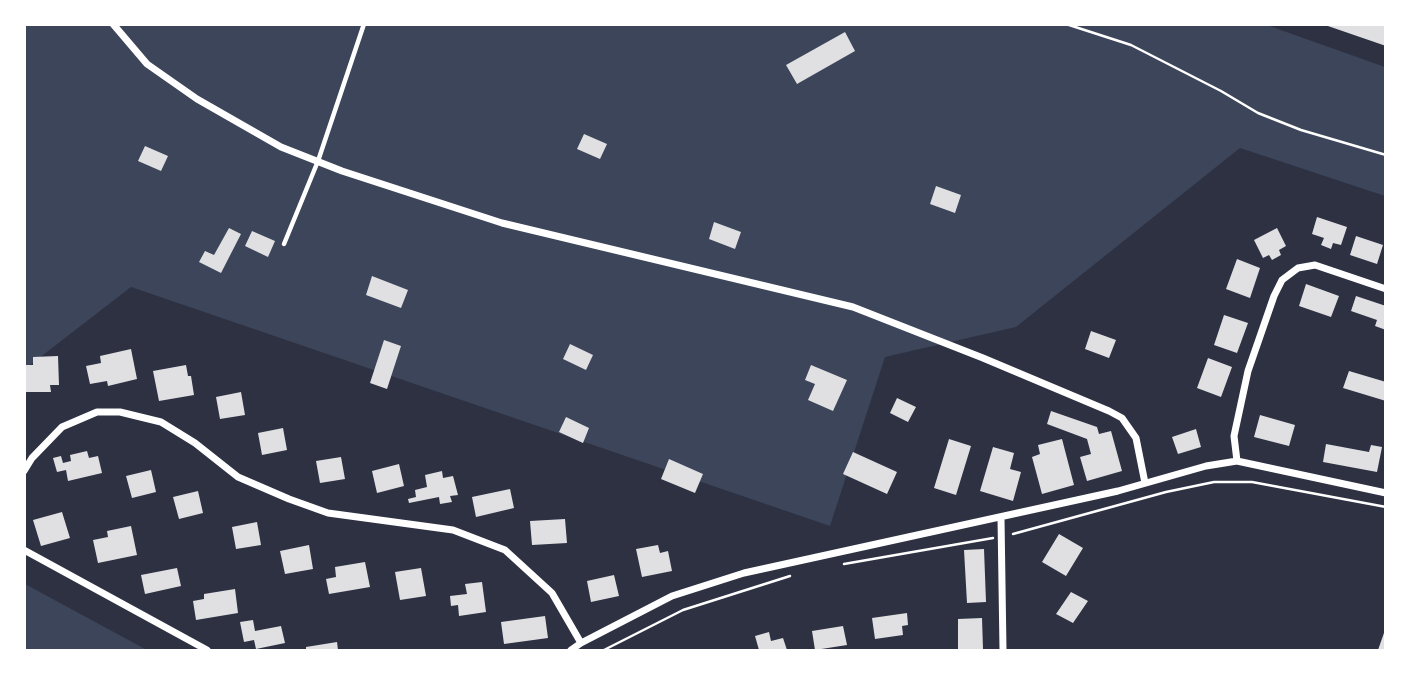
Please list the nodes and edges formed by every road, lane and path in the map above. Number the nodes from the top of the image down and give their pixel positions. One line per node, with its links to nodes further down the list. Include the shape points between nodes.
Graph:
1 (113, 24): 5 (street, via 148,64 197,99 281,147)
2 (363, 24): 5 (lane)
3 (1066, 24): 4 (path, via 1131,45 1258,113)
4 (1385, 155)
5 (318, 161): 6 (lane); 10 (street, via 502,223 853,307 1122,418 1136,438)
6 (284, 244)
7 (1385, 289): 8 (street, via 1315,265 1298,268 1282,280 1248,371 1234,436)
8 (1237, 461): 10 (street); 11 (street)
9 (24, 471): 14 (street, via 62,427 97,412 120,412 161,422 237,477 289,499 328,513 453,530 505,550 552,593)
10 (1145, 483): 12 (street)
11 (1385, 493)
12 (1001, 518): 14 (street, via 744,573 672,596); 17 (street)
13 (24, 550): 15 (street)
14 (581, 643): 16 (street)
15 (207, 650)
16 (570, 650)
17 (1003, 650)

